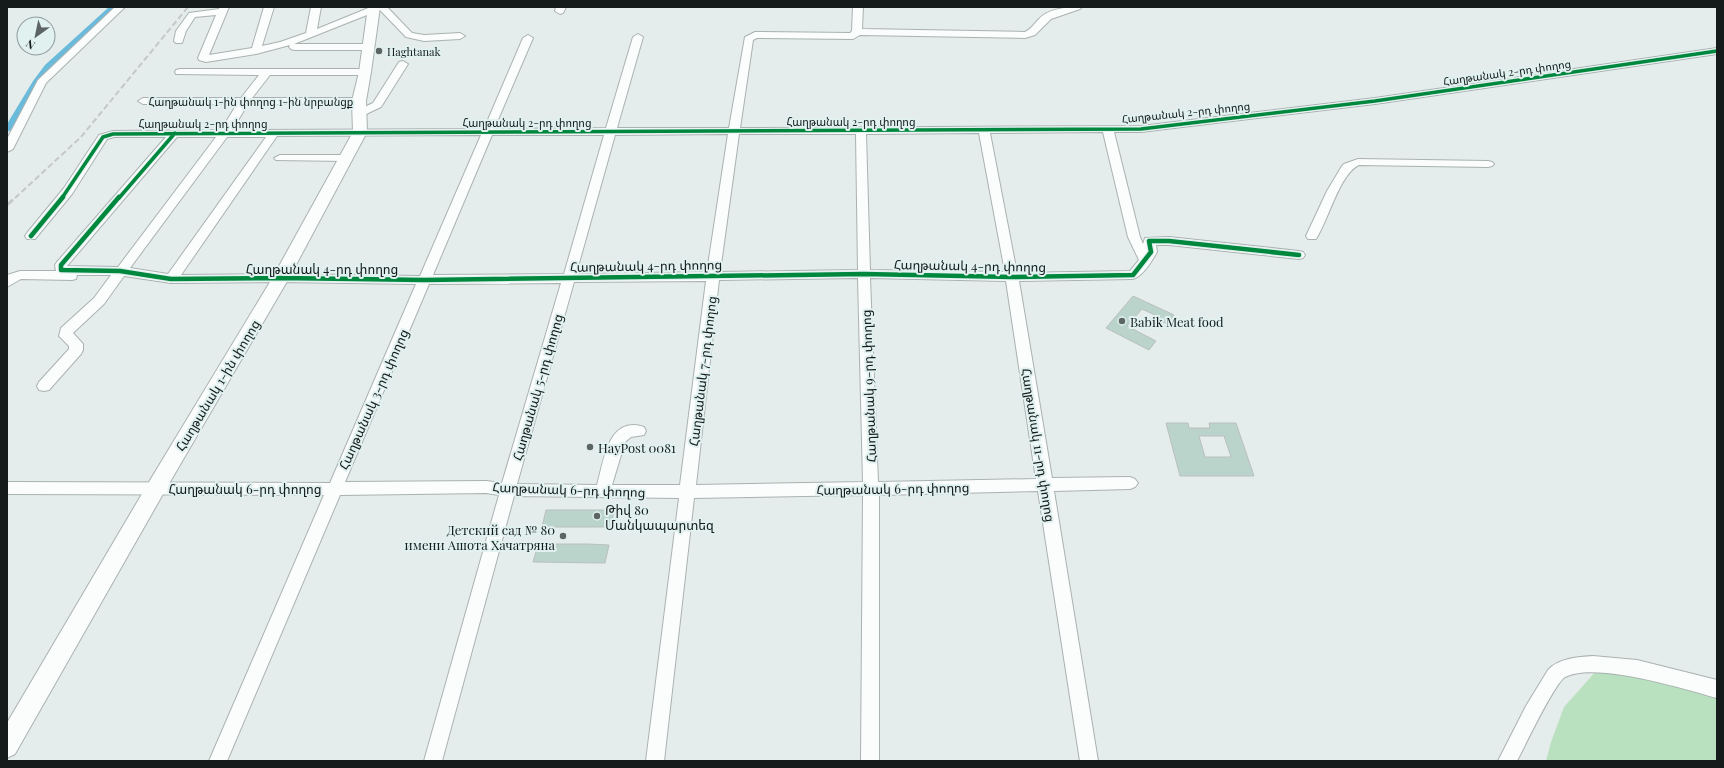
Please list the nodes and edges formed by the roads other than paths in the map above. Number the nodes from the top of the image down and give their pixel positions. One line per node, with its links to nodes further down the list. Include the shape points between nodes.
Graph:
1 (120, 7): 35 (street, via 42,82)
2 (268, 7): 16 (street)
3 (316, 7): 9 (street)
4 (858, 7): 8 (street)
5 (1077, 7): 8 (street, via 1049,15 1032,33 1025,35)
6 (377, 8): 9 (street); 10 (street, via 409,35 424,38); 14 (main road, Հաղթանակ 1-ին փողոց)
7 (223, 9): 13 (street, via 192,14 181,31); 16 (street, via 203,58)
8 (855, 34): 28 (street, Հաղթանակ 7-րդ փողոց, via 750,36)
9 (311, 35): 16 (street)
10 (460, 36)
11 (638, 37): 32 (street, Հաղթանակ 5-րդ փողոց)
12 (528, 38): 27 (street, Հաղթանակ 3-րդ փողոց)
13 (179, 41)
14 (369, 46): 15 (street); 20 (main road, Հաղթանակ 1-ին փողոց)
15 (294, 47)
16 (256, 51)
17 (1717, 51): 25 (street, Հաղթանակ 2-րդ փողոց, via 1375,102 1141,129)
18 (403, 64): 24 (street, via 377,105)
19 (180, 72): 21 (street)
20 (365, 72): 21 (street); 24 (main road, Հաղթանակ 1-ին փողոց)
21 (266, 73): 22 (street)
22 (245, 100): 23 (street, Հաղթանակ 1-ին փողոց 1-ին նրբանցք); 24 (street, Հաղթանակ 1-ին փողոց 1-ին նրբանցք); 30 (street)
23 (143, 101)
24 (360, 107): 31 (main road, Հաղթանակ 1-ին փողոց)
25 (1108, 129): 26 (street, Հաղթանակ 2-րդ փողոց); 42 (street, via 1134,237)
26 (984, 130): 29 (street, Հաղթանակ 2-րդ փողոց); 46 (street, Հաղթանակ 11-րդ փողոց)
27 (488, 131): 31 (street, Հաղթանակ 2-րդ փողոց); 32 (street, Հաղթանակ 2-րդ փողոց); 50 (street, Հաղթանակ 3-րդ փողոց)
28 (734, 131): 29 (street, Հաղթանակ 2-րդ փողոց); 32 (street, Հաղթանակ 2-րդ փողոց); 45 (street, Հաղթանակ 7-րդ փողոց)
29 (861, 131): 44 (street, Հաղթանակ 9-րդ փողոց)
30 (225, 132): 33 (street, Հաղթանակ 2-րդ փողոց); 34 (street, Հաղթանակ 2-րդ փողոց); 43 (street)
31 (360, 132): 34 (street, Հաղթանակ 2-րդ փողոց); 37 (main road, Հաղթանակ 1-ին փողոց)
32 (611, 132): 48 (street, Հաղթանակ 5-րդ փողոց)
33 (175, 133): 39 (street, Հաղթանակ 2-րդ փողոց, via 113,134 102,138 68,191); 43 (street, via 61,265 61,270)
34 (274, 133): 49 (street)
35 (7, 149)
36 (280, 158): 37 (street)
37 (345, 158): 47 (main road, Հաղթանակ 1-ին փողոց)
38 (1488, 164): 40 (street, via 1358,162 1348,166 1333,190)
39 (31, 236)
40 (1312, 236)
41 (1299, 255): 42 (street, Հաղթանակ 4-րդ փողոց, via 1149,241 1151,252)
42 (1145, 261): 46 (street, Հաղթանակ 4-րդ փողոց, via 1133,276)
43 (118, 274): 49 (street, Հաղթանակ 4-րդ փողոց); 51 (street, via 20,275); 52 (street, via 98,301 66,331 66,336 76,344 76,350)
44 (864, 274): 45 (street, Հաղթանակ 4-րդ փողոց); 46 (street, Հաղթանակ 4-րդ փողոց); 58 (street, Հաղթանակ 9-րդ փողոց)
45 (713, 276): 48 (street, Հաղթանակ 4-րդ փողոց); 62 (street, Հաղթանակ 7-րդ փողոց)
46 (1012, 277): 55 (street, Հաղթանակ 11-րդ փողոց)
47 (281, 278): 49 (street, Հաղթանակ 4-րդ փողոց); 50 (street, Հաղթանակ 4-րդ փողոց); 57 (main road, Հաղթանակ 1-ին փողոց)
48 (569, 278): 50 (street, Հաղթանակ 4-րդ փողոց); 60 (street, Հաղթանակ 5-րդ փողոց)
49 (171, 279)
50 (425, 280): 59 (street, Հաղթանակ 3-րդ փողոց)
51 (7, 283)
52 (44, 386)
53 (640, 431): 61 (street, via 623,433 618,439)
54 (1130, 483): 55 (street, Հաղթանակ 6-րդ փողոց)
55 (1046, 485): 58 (street, Հաղթանակ 6-րդ փողոց); 69 (street, Հաղթանակ 11-րդ փողոց)
56 (7, 488): 57 (street, Հաղթանակ 6-րդ փողոց)
57 (156, 488): 59 (street, Հաղթանակ 6-րդ փողոց); 64 (main road, Հաղթանակ 1-ին փողոց)
58 (871, 488): 62 (street, Հաղթանակ 6-րդ փողոց); 68 (street, Հաղթանակ 9-րդ փողոց)
59 (334, 489): 60 (street, Հաղթանակ 6-րդ փողոց, via 486,487); 65 (street, Հաղթանակ 3-րդ փողոց)
60 (508, 490): 61 (street, Հաղթանակ 6-րդ փողոց); 66 (street, Հաղթանակ 5-րդ փողոց)
61 (602, 491): 62 (street, Հաղթանակ 6-րդ փողոց)
62 (688, 492): 67 (street, Հաղթանակ 7-րդ փողոց)
63 (1717, 689): 70 (street, via 1640,669 1584,663 1558,672 1544,692)
64 (7, 746)
65 (218, 761)
66 (433, 761)
67 (655, 761)
68 (870, 761)
69 (1089, 761)
70 (1507, 761)

